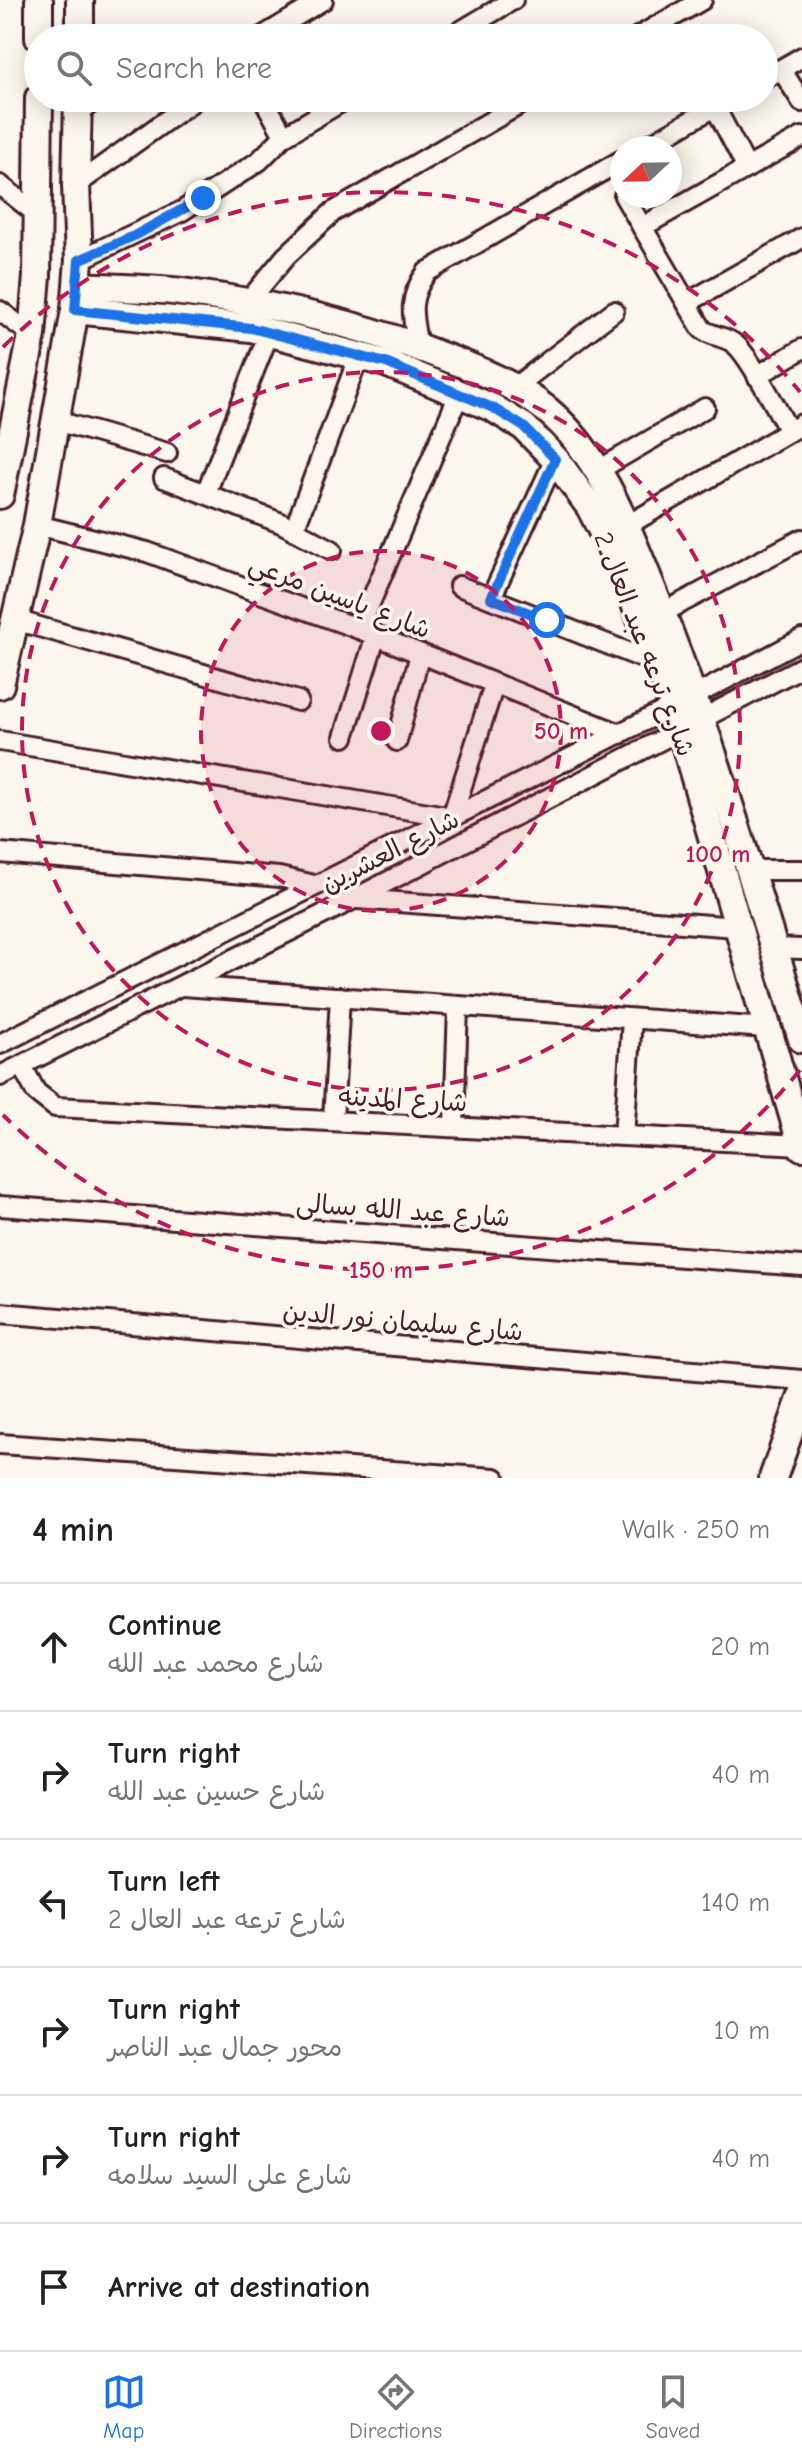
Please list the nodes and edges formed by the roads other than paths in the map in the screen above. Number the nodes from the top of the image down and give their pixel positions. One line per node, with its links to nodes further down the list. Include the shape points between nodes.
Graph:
1 (39, 0): 6 (street)
2 (80, 0): 7 (street)
3 (323, 0): 8 (street)
4 (513, 0): 9 (street)
5 (702, 0): 10 (street)
6 (39, 24)
7 (80, 24)
8 (283, 24)
9 (473, 24)
10 (660, 24)
11 (802, 57): 12 (street)
12 (781, 69): 13 (street); 14 (street)
13 (778, 71)
14 (802, 102)
15 (39, 112): 31 (street)
16 (84, 112): 29 (street)
17 (178, 112): 29 (street)
18 (271, 112): 23 (street)
19 (324, 112): 23 (street)
20 (507, 112): 35 (street, via 333,212)
21 (705, 112): 24 (street)
22 (726, 112): 27 (street)
23 (284, 136): 34 (street, via 259,161)
24 (664, 136)
25 (802, 137): 27 (street)
26 (610, 167): 41 (street, via 427,272 412,301)
27 (747, 168): 32 (street)
28 (0, 185): 31 (street)
29 (76, 185): 34 (street)
30 (631, 208): 32 (street)
31 (38, 215): 40 (street)
32 (642, 227): 36 (street)
33 (802, 238): 36 (street)
34 (78, 285): 35 (street, شارع ترعه عبد العال 2); 39 (street, شارع ترعه عبد العال 2, via 197,321); 48 (street)
35 (247, 303): 41 (street, شارع ترعه عبد العال 2, via 321,317)
36 (687, 303): 44 (street, via 702,329 737,346)
37 (0, 311): 40 (street)
38 (614, 311): 45 (street)
39 (269, 333): 43 (street, شارع ترعه عبد العال 2); 55 (street)
40 (32, 335): 50 (street)
41 (418, 346): 45 (street, شارع ترعه عبد العال 2)
42 (802, 349): 44 (street)
43 (359, 356): 46 (street, شارع ترعه عبد العال 2); 59 (street)
44 (757, 376): 49 (street)
45 (515, 387): 53 (street, شارع ترعه عبد العال 2, via 548,411)
46 (460, 392): 52 (street, شارع ترعه عبد العال 2, via 524,427); 66 (street)
47 (705, 408): 53 (street)
48 (57, 421): 51 (street); 57 (street)
49 (796, 427): 58 (street)
50 (6, 431): 56 (street)
51 (167, 453)
52 (555, 459): 63 (street); 69 (street, شارع ترعه عبد العال 2, via 590,507)
53 (597, 471): 58 (street, شارع ترعه عبد العال 2)
54 (164, 478): 55 (street)
55 (206, 493): 59 (street)
56 (0, 495)
57 (37, 525): 65 (street); 66 (street, شارع ياسين مرعي, via 147,552)
58 (626, 526): 64 (street, شارع ترعه عبد العال 2)
59 (294, 530): 61 (street)
60 (802, 539): 64 (street)
61 (332, 550)
62 (459, 586): 63 (street)
63 (491, 598): 69 (street)
64 (662, 613): 74 (street, شارع ترعه عبد العال 2)
65 (15, 620): 71 (street); 73 (street)
66 (367, 632): 68 (street, شارع ياسين مرعي); 76 (street)
67 (802, 639): 74 (street, شارع العشرين)
68 (420, 654): 72 (street, شارع ياسين مرعي); 78 (street)
69 (658, 664): 74 (street, شارع ترعه عبد العال 2)
70 (802, 667): 74 (street, شارع العشرين)
71 (0, 685)
72 (494, 685): 75 (street, شارع ياسين مرعي); 79 (street)
73 (298, 701)
74 (688, 713): 75 (street, شارع العشرين); 81 (street, شارع ترعه عبد العال 2); 84 (street, شارع العشرين); 85 (street, شارع ترعه عبد العال 2)
75 (620, 734): 79 (street, شارع العشرين)
76 (344, 737)
77 (0, 741): 79 (street)
78 (397, 741)
79 (452, 817): 83 (street, شارع العشرين)
80 (0, 853): 83 (street, via 279,877)
81 (749, 870): 82 (street); 86 (street, شارع ترعه عبد العال 2)
82 (802, 870)
83 (314, 885): 94 (street, شارع العشرين)
84 (354, 899): 85 (street); 88 (street, شارع العشرين)
85 (737, 927): 92 (street, شارع ترعه عبد العال 2)
86 (773, 948): 87 (street); 93 (street, شارع ترعه عبد العال 2)
87 (802, 949)
88 (183, 986): 89 (street); 95 (street, شارع العشرين)
89 (340, 997): 90 (street); 97 (street)
90 (458, 1006): 91 (street); 98 (street)
91 (632, 1019): 92 (street); 99 (street)
92 (766, 1028): 100 (street, شارع ترعه عبد العال 2)
93 (802, 1039)
94 (0, 1044)
95 (22, 1066): 96 (street, شارع العشرين); 97 (street, شارع المدينه, via 36,1092 55,1107)
96 (0, 1076)
97 (333, 1121): 98 (street, شارع المدينه)
98 (454, 1127): 99 (street, شارع المدينه)
99 (624, 1136): 100 (street, شارع المدينه)
100 (802, 1146)
101 (0, 1206): 102 (street, شارع عبد الله بسالى)
102 (802, 1266)
103 (0, 1313): 104 (street, شارع سليمان نور الدين)
104 (802, 1380)
105 (802, 1396): 108 (street)
106 (0, 1444): 107 (street)
107 (495, 1478)
108 (773, 1478)

